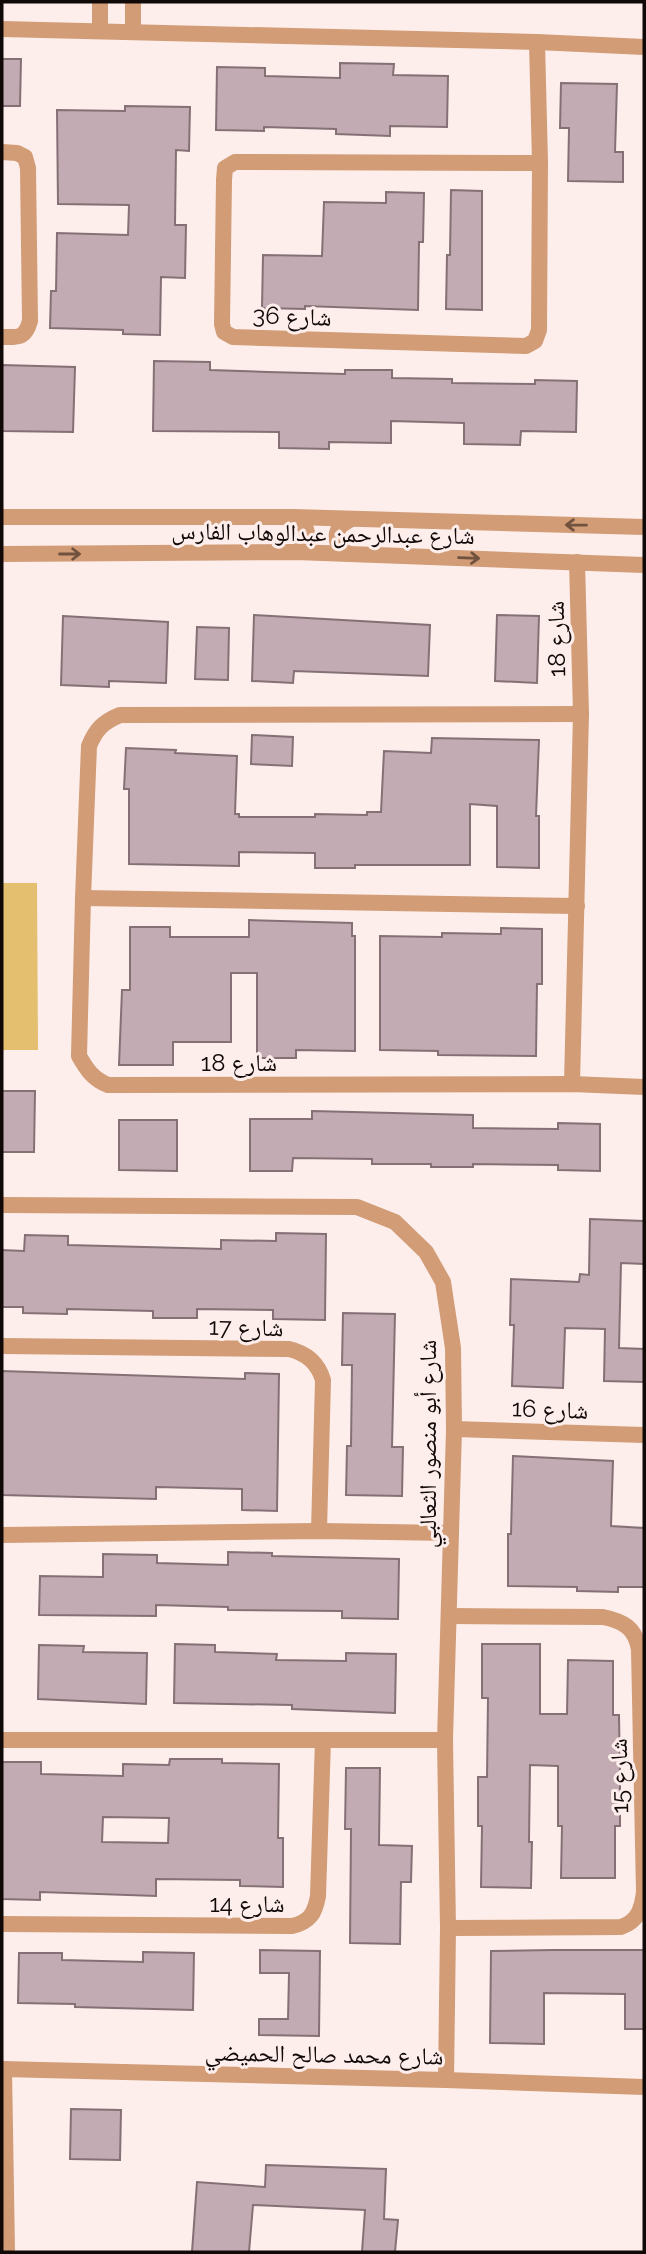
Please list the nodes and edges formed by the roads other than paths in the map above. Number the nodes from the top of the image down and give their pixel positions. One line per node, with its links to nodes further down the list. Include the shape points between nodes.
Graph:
1 (100, 2): 4 (street)
2 (133, 2): 5 (street)
3 (2, 29): 4 (street)
4 (100, 31): 5 (street)
5 (133, 32): 6 (street)
6 (537, 42): 7 (street); 9 (street, شارع 36)
7 (644, 47)
8 (2, 152): 10 (street, via 25,157 28,168 30,321 27,331 18,337)
9 (540, 163): 9 (street, شارع 36, via 235,162 225,168 224,180 224,332 233,337 527,346 535,341 538,330)
10 (2, 337)
11 (2, 517): 12 (street, شارع عبدالرحمن عبدالوهاب الفارس)
12 (293, 517): 13 (street, شارع عبدالرحمن عبدالوهاب الفارس); 15 (street, via 307,530 305,544)
13 (351, 519): 14 (street, شارع عبدالرحمن عبدالوهاب الفارس, one-way to 13); 17 (street, via 340,526 336,539)
14 (644, 527)
15 (296, 552): 16 (street, شارع عبدالرحمن عبدالوهاب الفارس, one-way to 15); 17 (street, شارع عبدالرحمن عبدالوهاب الفارس)
16 (2, 554)
17 (349, 554): 18 (street, شارع عبدالرحمن عبدالوهاب الفارس, one-way to 18)
18 (577, 562): 19 (street, شارع عبدالرحمن عبدالوهاب الفارس); 20 (street, شارع 18)
19 (644, 565)
20 (580, 714): 21 (street, شارع 18, via 120,715 105,721 89,746); 22 (street, شارع 18)
21 (82, 898): 22 (street); 23 (street, شارع 18, via 79,1056 96,1080 108,1086)
22 (577, 906): 23 (street, شارع 18)
23 (572, 1084): 24 (street, شارع 18)
24 (644, 1087)
25 (2, 1205): 27 (street, شارع أبو منصور الثعالبي, via 357,1207 396,1222 426,1252 443,1282 453,1348)
26 (2, 1346): 29 (street, شارع 17, via 289,1349 305,1355 323,1380)
27 (454, 1429): 28 (street, شارع 16); 30 (street, شارع أبو منصور الثعالبي)
28 (644, 1435)
29 (319, 1531): 30 (street); 31 (street)
30 (451, 1533): 32 (street, شارع أبو منصور الثعالبي)
31 (2, 1535)
32 (449, 1616): 35 (street, شارع أبو منصور الثعالبي); 37 (street, شارع 15, via 603,1617 623,1623 635,1634 644,1892 636,1918 621,1927)
33 (2, 1740): 34 (street)
34 (323, 1740): 35 (street); 36 (street, شارع 14, via 318,1896 314,1913 305,1922 292,1926)
35 (445, 1740): 37 (street, شارع أبو منصور الثعالبي)
36 (2, 1924)
37 (448, 1928): 39 (street, شارع أبو منصور الثعالبي)
38 (3, 2069): 39 (street, شارع محمد صالح الحميضي); 41 (street)
39 (446, 2080): 40 (street, شارع محمد صالح الحميضي)
40 (644, 2087)
41 (4, 2190): 42 (street)
42 (7, 2252)

